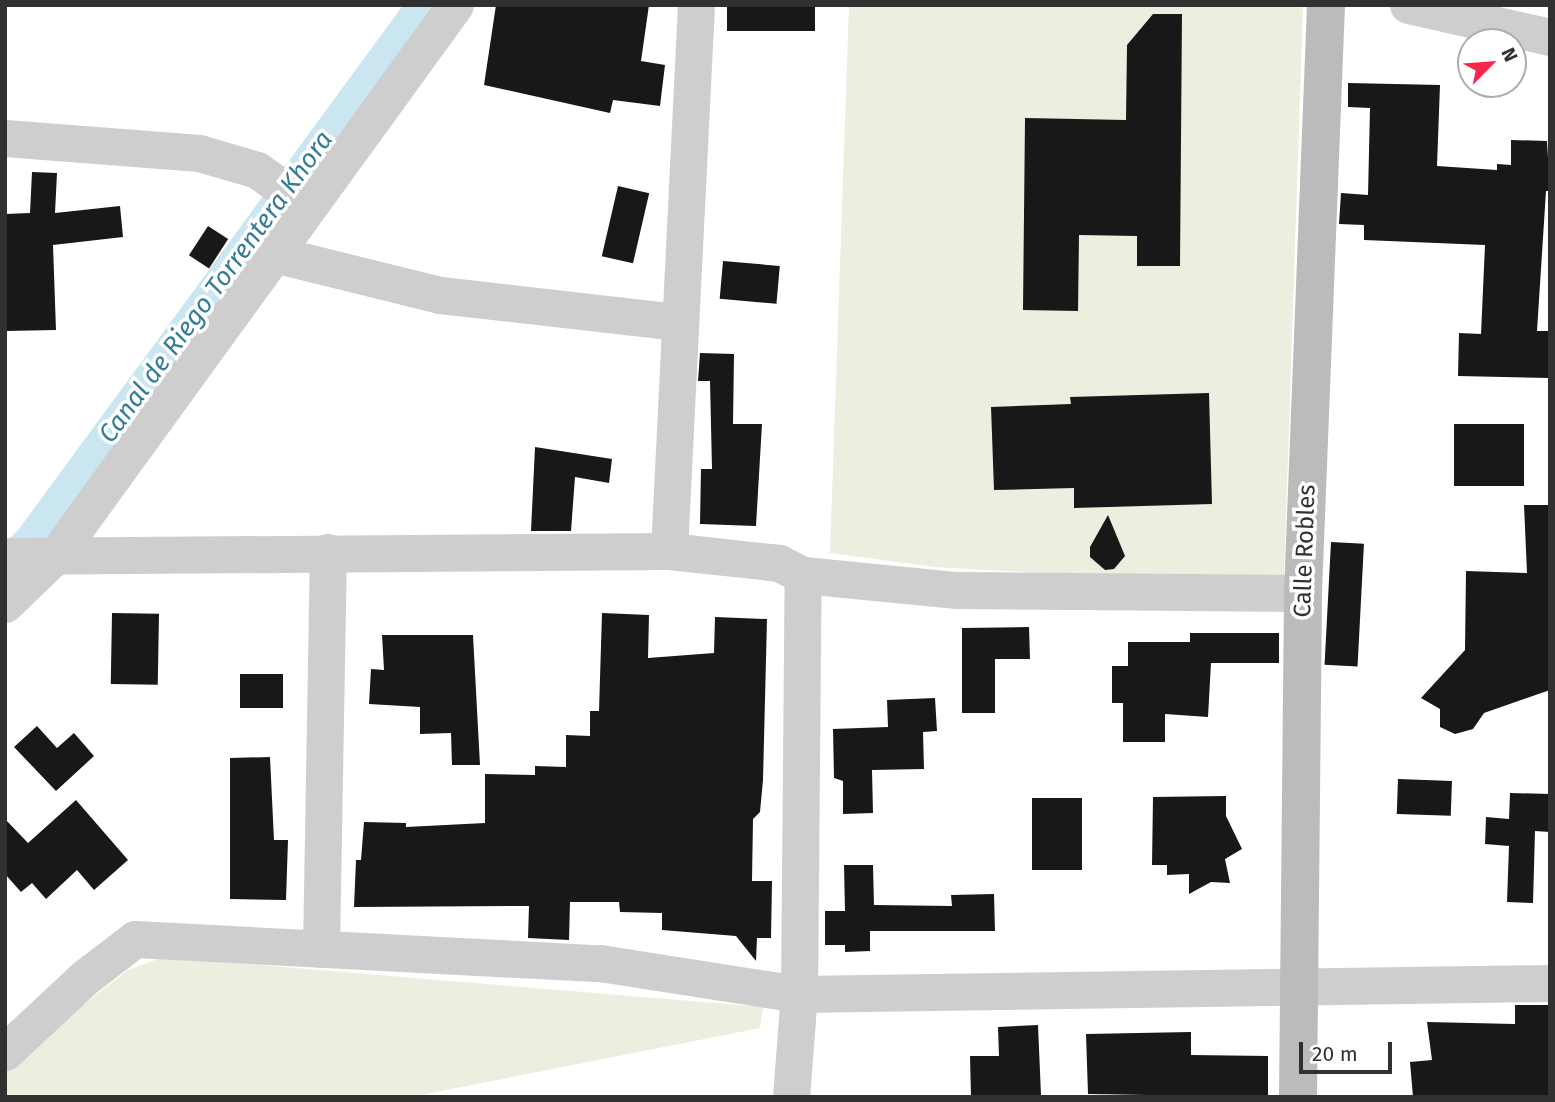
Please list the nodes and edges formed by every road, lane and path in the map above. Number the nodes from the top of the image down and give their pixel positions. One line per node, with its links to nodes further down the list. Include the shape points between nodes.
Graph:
1 (455, 5): 7 (street)
2 (696, 5): 9 (street)
3 (1326, 5): 15 (street, Calle Robles)
4 (1408, 5): 5 (street)
5 (1550, 37)
6 (5, 138): 7 (street, via 199,153 257,170)
7 (308, 206): 8 (street)
8 (274, 254): 9 (street, via 440,295); 12 (street)
9 (678, 322): 10 (street)
10 (669, 551): 11 (street); 14 (street, via 779,563)
11 (327, 552): 12 (street); 17 (street)
12 (56, 555): 13 (street); 16 (street)
13 (5, 556)
14 (803, 575): 15 (street, via 957,590); 20 (street)
15 (1303, 593): 19 (street, Calle Robles)
16 (5, 604)
17 (321, 949): 20 (street, via 600,963); 21 (street, via 135,939 84,978)
18 (1550, 983): 19 (street)
19 (1297, 988): 20 (street); 23 (street, Calle Robles)
20 (799, 994): 22 (street)
21 (5, 1052)
22 (791, 1097)
23 (1298, 1097)

